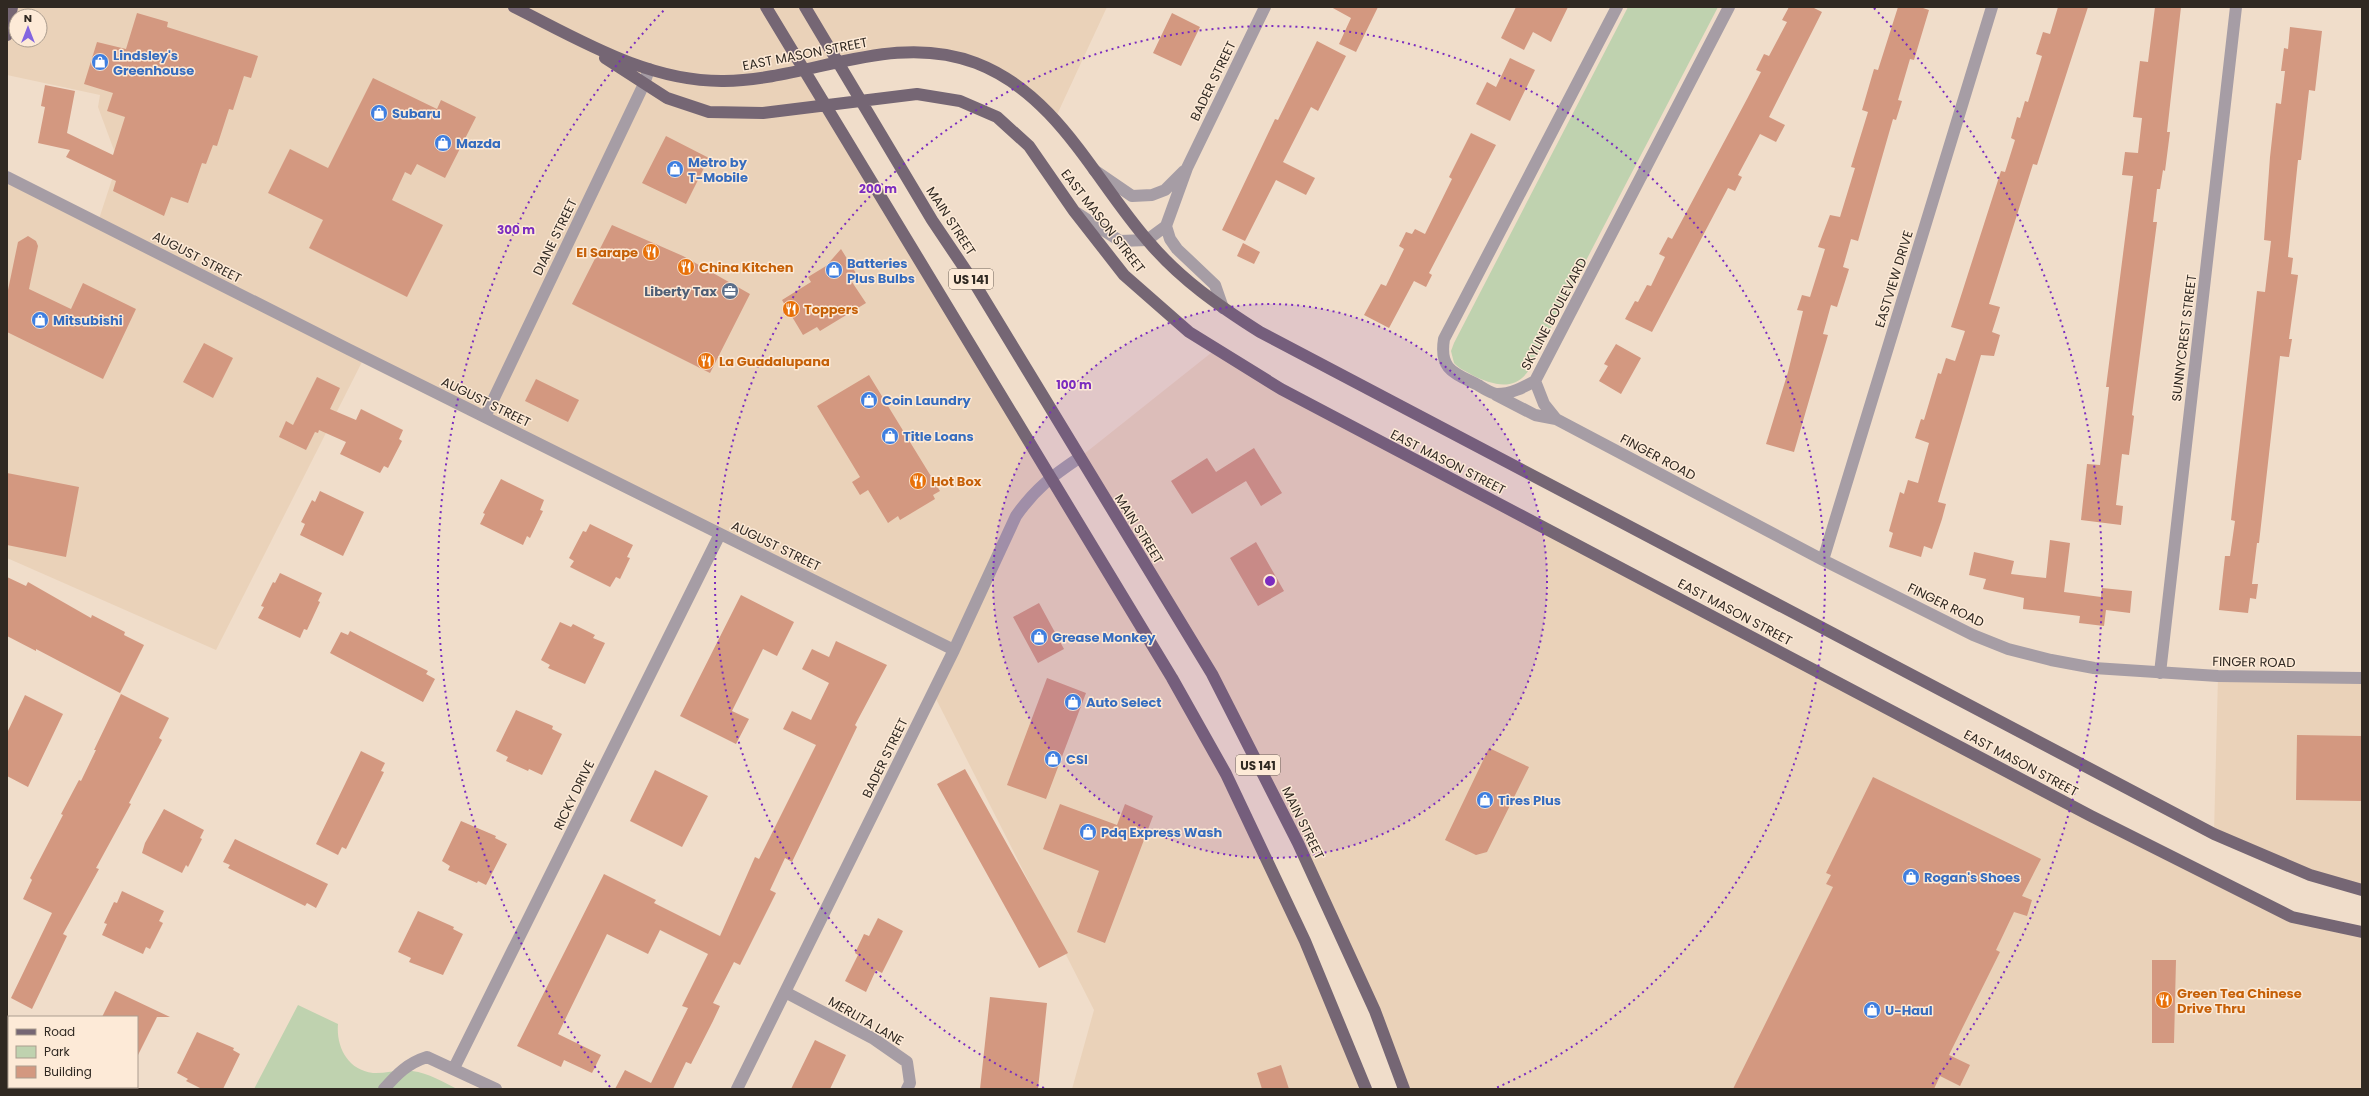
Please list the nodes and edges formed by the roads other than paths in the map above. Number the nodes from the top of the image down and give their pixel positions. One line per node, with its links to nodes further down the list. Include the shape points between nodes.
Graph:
1 (12, 7): 10 (main road)
2 (514, 7): 11 (main road, EAST MASON STREET)
3 (766, 7): 14 (main road, US 141)
4 (805, 7): 12 (main road, MAIN STREET / US 141)
5 (1265, 7): 19 (street, BADER STREET)
6 (1618, 7): 26 (street, via 1444,339 1444,362 1450,371)
7 (1729, 7): 25 (street, SKYLINE BOULEVARD)
8 (1992, 7): 32 (street, EASTVIEW DRIVE)
9 (2236, 7): 34 (street, SUNNYCREST STREET)
10 (7, 35)
11 (572, 36): 13 (main road, EAST MASON STREET, via 617,58); 15 (main road, EAST MASON STREET)
12 (836, 62): 14 (main road, EAST MASON STREET); 16 (main road, MAIN STREET / US 141); 18 (main road, EAST MASON STREET, via 890,53 918,52 960,58 986,67 1024,89 1045,108)
13 (649, 69): 14 (main road, EAST MASON STREET, via 704,81 760,79); 15 (street, DIANE STREET)
14 (803, 70): 17 (main road, US 141)
15 (644, 84): 17 (main road, EAST MASON STREET, via 667,98 709,112 762,113); 27 (street, DIANE STREET)
16 (861, 101): 17 (main road, EAST MASON STREET); 21 (main road, EAST MASON STREET, via 918,94 960,101 997,117 1029,146); 29 (main road, MAIN STREET / US 141)
17 (826, 106): 30 (main road, US 141)
18 (1091, 168): 19 (street, BADER STREET, via 1132,196 1152,196 1165,190); 23 (main road, EAST MASON STREET)
19 (1187, 168): 22 (street, BADER STREET)
20 (7, 177): 27 (street, AUGUST STREET)
21 (1074, 211): 23 (street, via 1120,241); 37 (main road, EAST MASON STREET, via 1124,275 1158,306 1189,332 1281,389 2091,816 2292,917)
22 (1166, 226): 23 (street); 24 (street, via 1170,239 1177,249 1215,285)
23 (1147, 240): 24 (main road, EAST MASON STREET, via 1179,275)
24 (1223, 308): 36 (main road, EAST MASON STREET, via 1260,332 2214,834 2310,875)
25 (1535, 381): 26 (street, SKYLINE BOULEVARD, via 1517,391); 28 (street, via 1544,404)
26 (1496, 395): 28 (street, via 1535,415)
27 (485, 417): 31 (street, AUGUST STREET)
28 (1556, 419): 32 (street, FINGER ROAD)
29 (1079, 458): 30 (street, BADER STREET); 45 (main road, MAIN STREET / US 141, via 1223,697 1298,843 1351,956)
30 (1049, 478): 33 (street, BADER STREET, via 1030,496 1016,516); 44 (main road, US 141, via 1172,678 1226,774 1305,941)
31 (720, 534): 33 (street, AUGUST STREET); 39 (street, RICKY DRIVE)
32 (1823, 560): 34 (street, FINGER ROAD, via 1973,635 2008,649 2094,668)
33 (954, 650): 38 (street, BADER STREET)
34 (2160, 673): 35 (street, FINGER ROAD)
35 (2362, 678)
36 (2362, 890)
37 (2362, 932)
38 (785, 992): 42 (street, BADER STREET); 43 (street, MERLITA LANE, via 874,1039 907,1062 910,1082)
39 (454, 1068): 40 (street, via 427,1057 412,1062); 41 (street)
40 (384, 1089)
41 (496, 1089)
42 (737, 1089)
43 (907, 1089)
44 (1366, 1089)
45 (1404, 1089)

